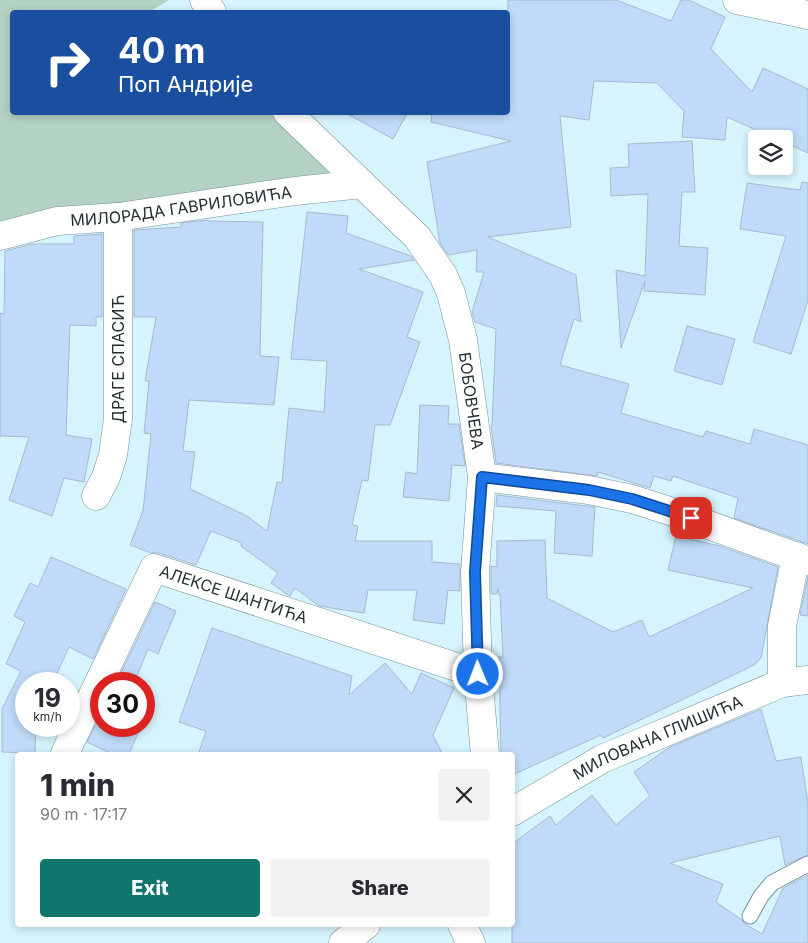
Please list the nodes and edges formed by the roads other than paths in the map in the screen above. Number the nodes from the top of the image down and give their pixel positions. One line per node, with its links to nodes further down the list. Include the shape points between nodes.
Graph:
1 (737, 0): 2 (street)
2 (808, 15)
3 (290, 115): 4 (street, БОБОВЧЕВА)
4 (362, 184): 5 (street, МИЛОРАДА ГАВРИЛОВИЋА); 7 (street, БОБОВЧЕВА, via 417,237 443,275 451,293 463,340)
5 (118, 217): 6 (street, МИЛОРАДА ГАВРИЛОВИЋА, via 57,221); 8 (street, ДРАГЕ СПАСИЋ, via 118,418 113,455)
6 (0, 236)
7 (482, 477): 9 (street, via 589,490 632,499); 10 (street, БОБОВЧЕВА, via 475,572)
8 (96, 496)
9 (802, 559): 11 (street, via 782,626)
10 (478, 674): 12 (street, АЛЕКСЕ ШАНТИЋА, via 154,568); 13 (street, БОБОВЧЕВА)
11 (795, 682): 14 (street, МИЛОВАНА ГЛИШИЋА, via 602,759)
12 (66, 752)
13 (485, 752)
14 (515, 810)
15 (808, 864): 16 (lane, via 772,883)
16 (750, 916)
17 (363, 927): 19 (street)
18 (463, 927): 20 (street)
19 (343, 943)
20 (471, 943)

